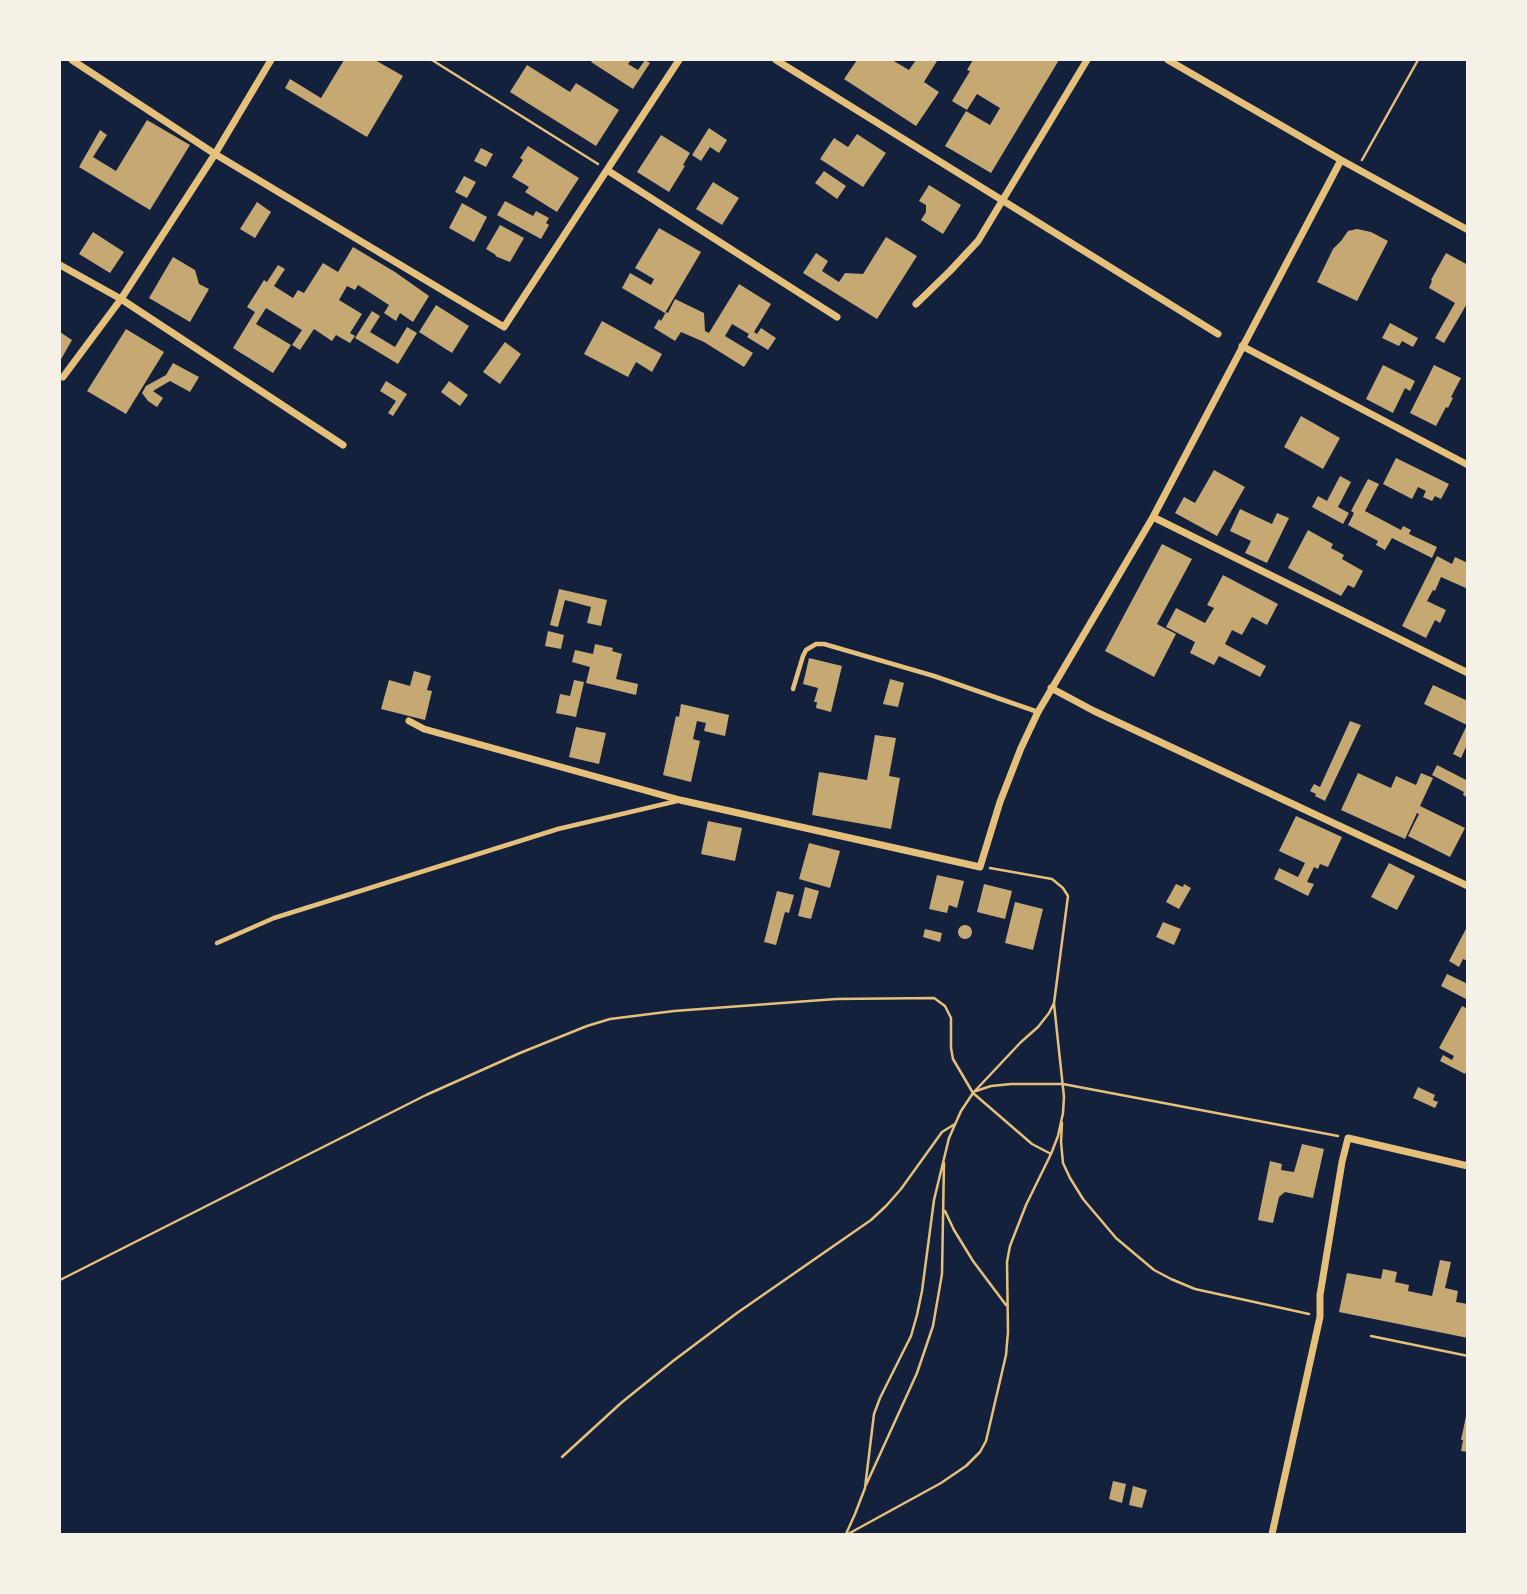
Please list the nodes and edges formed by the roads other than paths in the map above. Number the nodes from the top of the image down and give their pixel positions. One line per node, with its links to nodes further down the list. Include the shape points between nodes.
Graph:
1 (72, 60): 7 (street)
2 (271, 60): 7 (street)
3 (678, 60): 9 (street)
4 (776, 60): 10 (street)
5 (1087, 60): 10 (street)
6 (1168, 60): 8 (street)
7 (215, 154): 9 (street, via 505,327); 13 (street)
8 (1342, 160): 11 (street); 17 (street)
9 (607, 170): 15 (street)
10 (1004, 200): 14 (street, via 978,241); 16 (street)
11 (1468, 230)
12 (60, 265): 13 (street)
13 (121, 299): 18 (street); 19 (street)
14 (916, 304)
15 (837, 317)
16 (1218, 334)
17 (1242, 346): 20 (street); 21 (street)
18 (63, 377)
19 (343, 445)
20 (1468, 465)
21 (1153, 517): 22 (street); 23 (street)
22 (1468, 673)
23 (1051, 688): 25 (street); 28 (street)
24 (793, 689): 25 (lane, via 806,650 824,644)
25 (1038, 712): 27 (street, via 1000,802 980,867)
26 (409, 721): 27 (street)
27 (680, 800): 29 (lane, via 558,829 274,918)
28 (1468, 886)
29 (217, 943)
30 (1468, 1166): 31 (street, via 1348,1138 1320,1317)
31 (1272, 1535)

